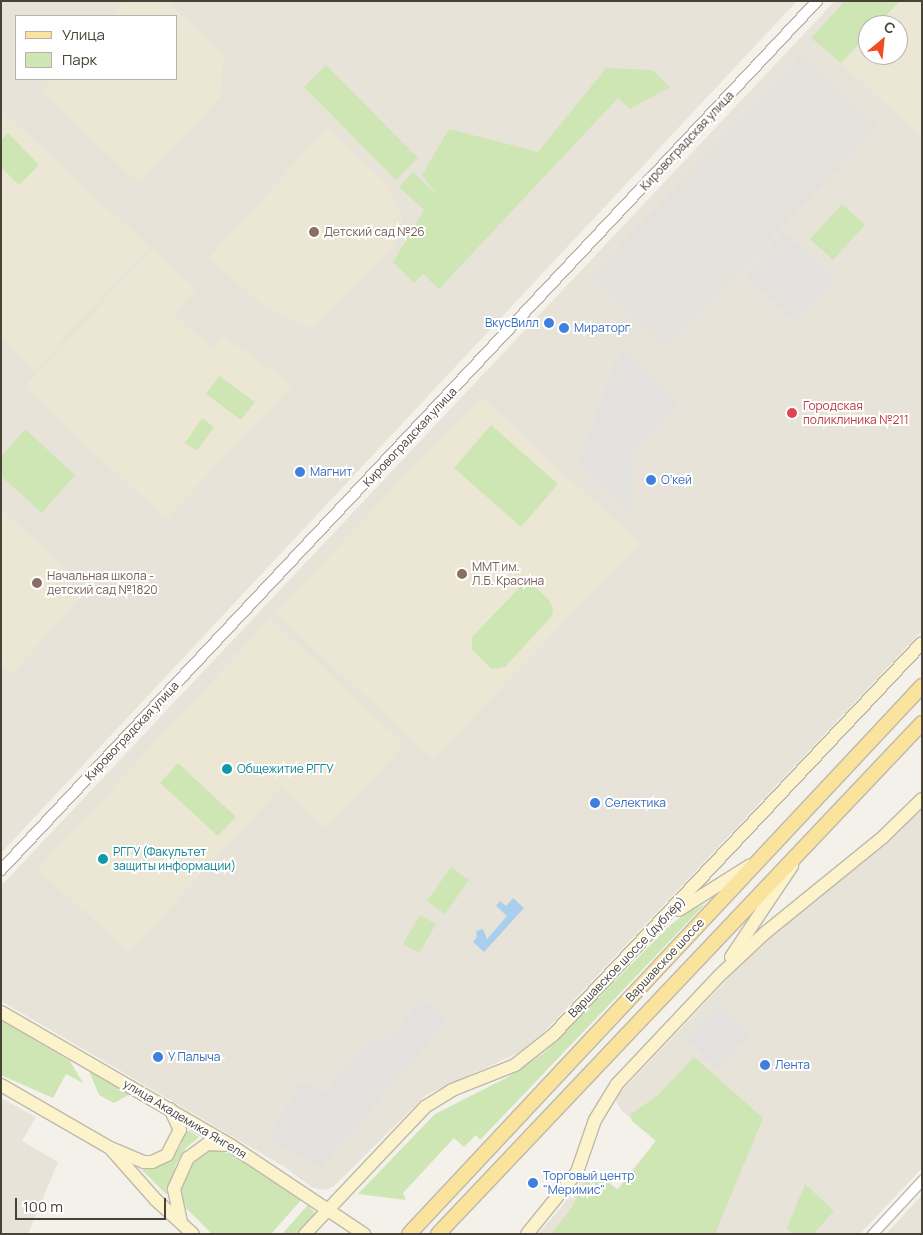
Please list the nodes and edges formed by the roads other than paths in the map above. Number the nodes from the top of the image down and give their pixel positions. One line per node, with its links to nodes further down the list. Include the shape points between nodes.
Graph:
1 (817, 1): 8 (street, Кировоградская улица)
2 (922, 643): 9 (main road, Варшавское шоссе (дублёр))
3 (922, 686): 7 (main road, Варшавское шоссе)
4 (922, 723): 6 (main road, Варшавское шоссе)
5 (922, 799): 10 (main road, via 883,837 765,933)
6 (802, 851): 10 (main road); 23 (main road, Варшавское шоссе)
7 (757, 861): 9 (main road); 22 (main road, Варшавское шоссе)
8 (1, 870)
9 (656, 926): 17 (main road, Варшавское шоссе (дублёр), via 536,1050 515,1065 452,1090 425,1106)
10 (718, 976): 24 (main road, via 614,1088 595,1120 577,1172)
11 (1, 1012): 13 (main road, улица Академика Янгеля)
12 (1, 1084): 15 (main road)
13 (170, 1109): 14 (main road, улица Академика Янгеля); 15 (main road, via 180,1135 160,1160 144,1162)
14 (232, 1146): 17 (main road, улица Академика Янгеля); 18 (main road, via 207,1144 188,1158 174,1189 175,1207)
15 (110, 1148): 18 (main road)
16 (922, 1180): 25 (street)
17 (328, 1209): 20 (main road, Варшавское шоссе (дублёр)); 21 (main road, улица Академика Янгеля)
18 (181, 1223): 19 (main road)
19 (193, 1234)
20 (305, 1234)
21 (364, 1234)
22 (408, 1234)
23 (438, 1234)
24 (527, 1234)
25 (872, 1234)

